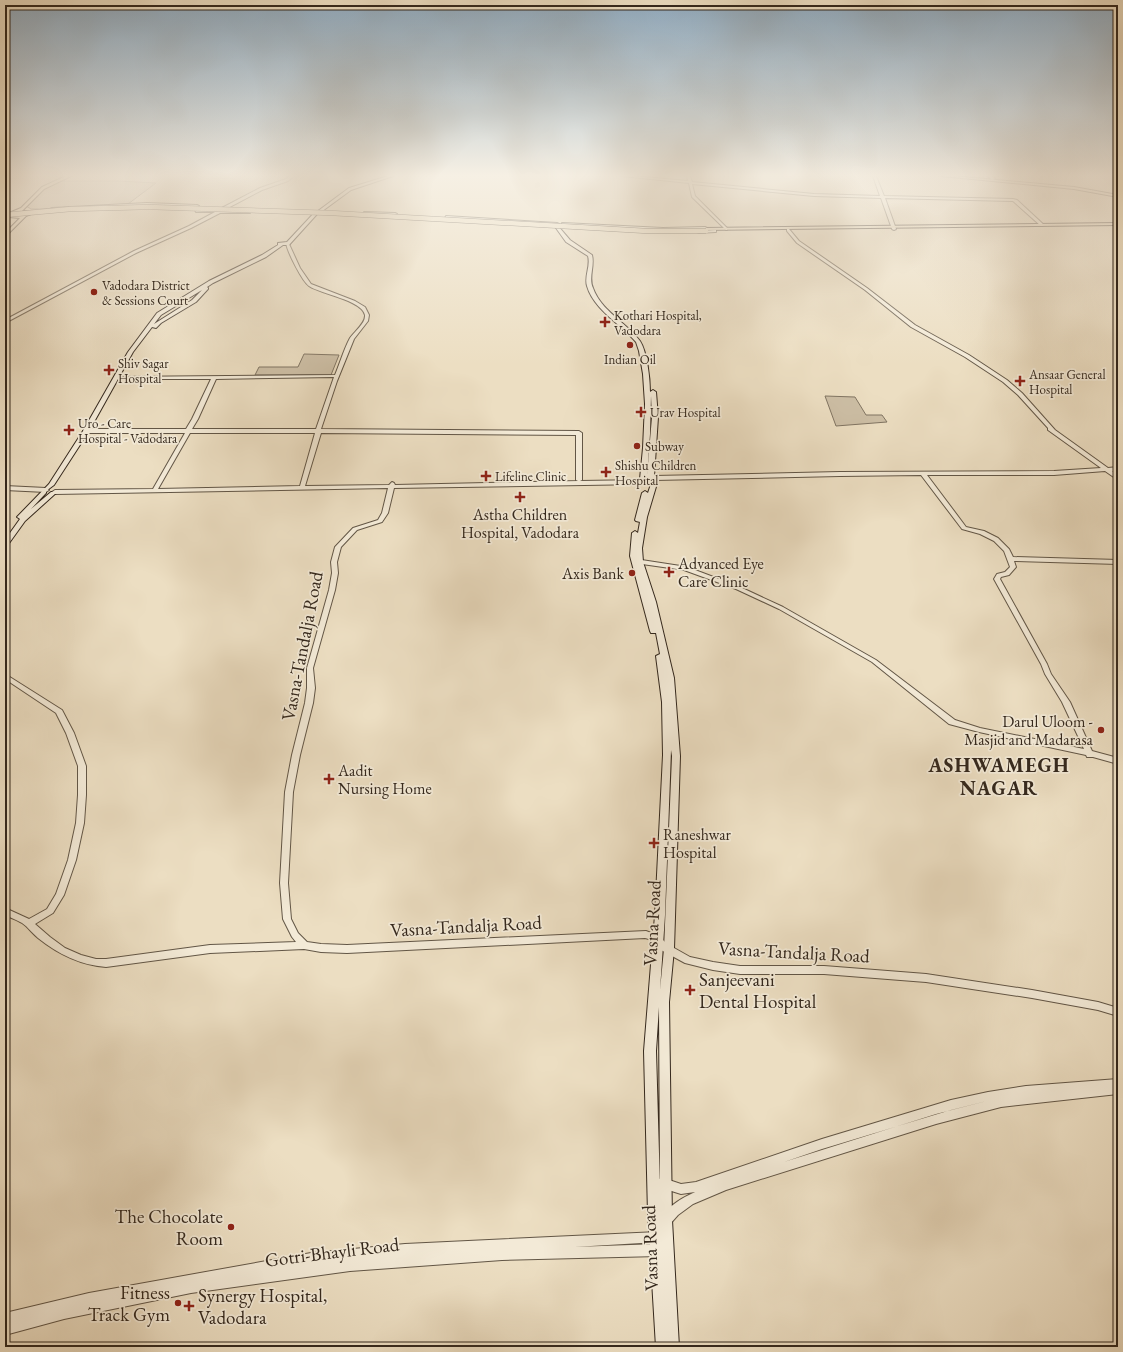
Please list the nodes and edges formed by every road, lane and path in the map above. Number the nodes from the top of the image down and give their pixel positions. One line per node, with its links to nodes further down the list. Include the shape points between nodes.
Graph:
1 (164, 239): 8 (street, via 134,252)
2 (168, 239): 9 (street, via 126,259)
3 (290, 239): 6 (main road)
4 (567, 239): 23 (main road, Vasna Road, via 590,255 589,280 594,295 639,344 645,366 648,395)
5 (796, 239): 19 (street, via 913,326 959,352 998,380 1044,425)
6 (284, 245): 7 (street); 13 (main road, via 250,266 210,285 194,301 159,322); 13 (main road, via 211,282 162,311 131,352)
7 (298, 270): 11 (street, via 309,287 357,306 363,315 362,321 349,338); 17 (street, via 310,285 354,302 363,308 367,315 366,321 352,339)
8 (5, 322)
9 (5, 326)
10 (5, 374): 14 (street)
11 (333, 376): 12 (street); 17 (street)
12 (214, 377): 13 (street); 16 (street, via 196,419)
13 (119, 378): 15 (main road)
14 (5, 382)
15 (88, 431): 16 (street); 28 (main road); 29 (main road)
16 (188, 431): 17 (street); 27 (street)
17 (316, 431): 22 (street, via 580,433); 25 (street)
18 (1118, 470): 19 (street)
19 (1107, 471): 20 (street, via 1042,476); 21 (street)
20 (924, 475): 23 (street); 32 (street, via 964,528 979,531 1002,544)
21 (1118, 478)
22 (578, 480): 23 (street); 24 (street)
23 (649, 480): 24 (street); 34 (main road, Vasna Road, via 633,546)
24 (392, 485): 25 (street); 42 (street, Vasna-Tandalja Road, via 386,513 380,521 354,529 338,547 334,562 336,573 310,668 309,703 289,792 284,883 287,919 294,935)
25 (300, 486): 27 (street)
26 (5, 489): 28 (street)
27 (155, 489): 29 (street)
28 (45, 491): 29 (main road, via 52,488); 30 (main road, via 24,511)
29 (55, 491): 31 (main road, via 23,520)
30 (5, 537)
31 (5, 545)
32 (1011, 560): 33 (street); 36 (street, via 1012,567 1007,574 999,575 997,579 1066,702)
33 (1118, 562)
34 (637, 563): 36 (street, via 682,570 770,607 871,664 941,720 955,728); 41 (main road, Vasna Road, via 661,660 666,702 667,755); 43 (main road, Vasna Road, via 652,602 670,678 674,724 676,756)
35 (5, 676): 40 (street, via 58,712 70,733 82,766 80,823 72,860 60,895 50,911)
36 (1090, 755): 37 (street); 38 (street)
37 (1118, 761)
38 (1118, 764)
39 (5, 911): 40 (street)
40 (28, 924): 42 (street, via 63,951 92,963 210,949)
41 (658, 941): 42 (street, Vasna-Tandalja Road, via 651,935 639,934 347,949 321,948); 43 (street, Vasna-Tandalja Road); 47 (main road, Vasna Road, via 650,1051)
42 (304, 944)
43 (669, 949): 44 (street, Vasna-Tandalja Road, via 688,960 740,970 824,970 926,978 1032,994); 48 (main road, Vasna Road, via 664,1002)
44 (1118, 1012)
45 (1118, 1083): 48 (street, via 1026,1090 988,1096 822,1144 722,1176 696,1187 681,1189)
46 (1118, 1090): 49 (street, via 1002,1102 936,1119 726,1185 689,1200)
47 (654, 1178): 48 (street); 50 (main road, Vasna Road)
48 (665, 1184): 49 (main road, Vasna Road)
49 (666, 1220): 50 (main road, Vasna Road)
50 (661, 1237): 51 (main road, Vasna Road); 52 (street, Gotri-Bhayli Road, via 405,1250 311,1259 89,1299)
51 (662, 1250): 53 (street, Gotri-Bhayli Road, via 502,1254 350,1265 191,1288 64,1313); 54 (main road, Vasna Road); 55 (main road, Vasna Road)
52 (5, 1319)
53 (5, 1329)
54 (663, 1347)
55 (672, 1347)

